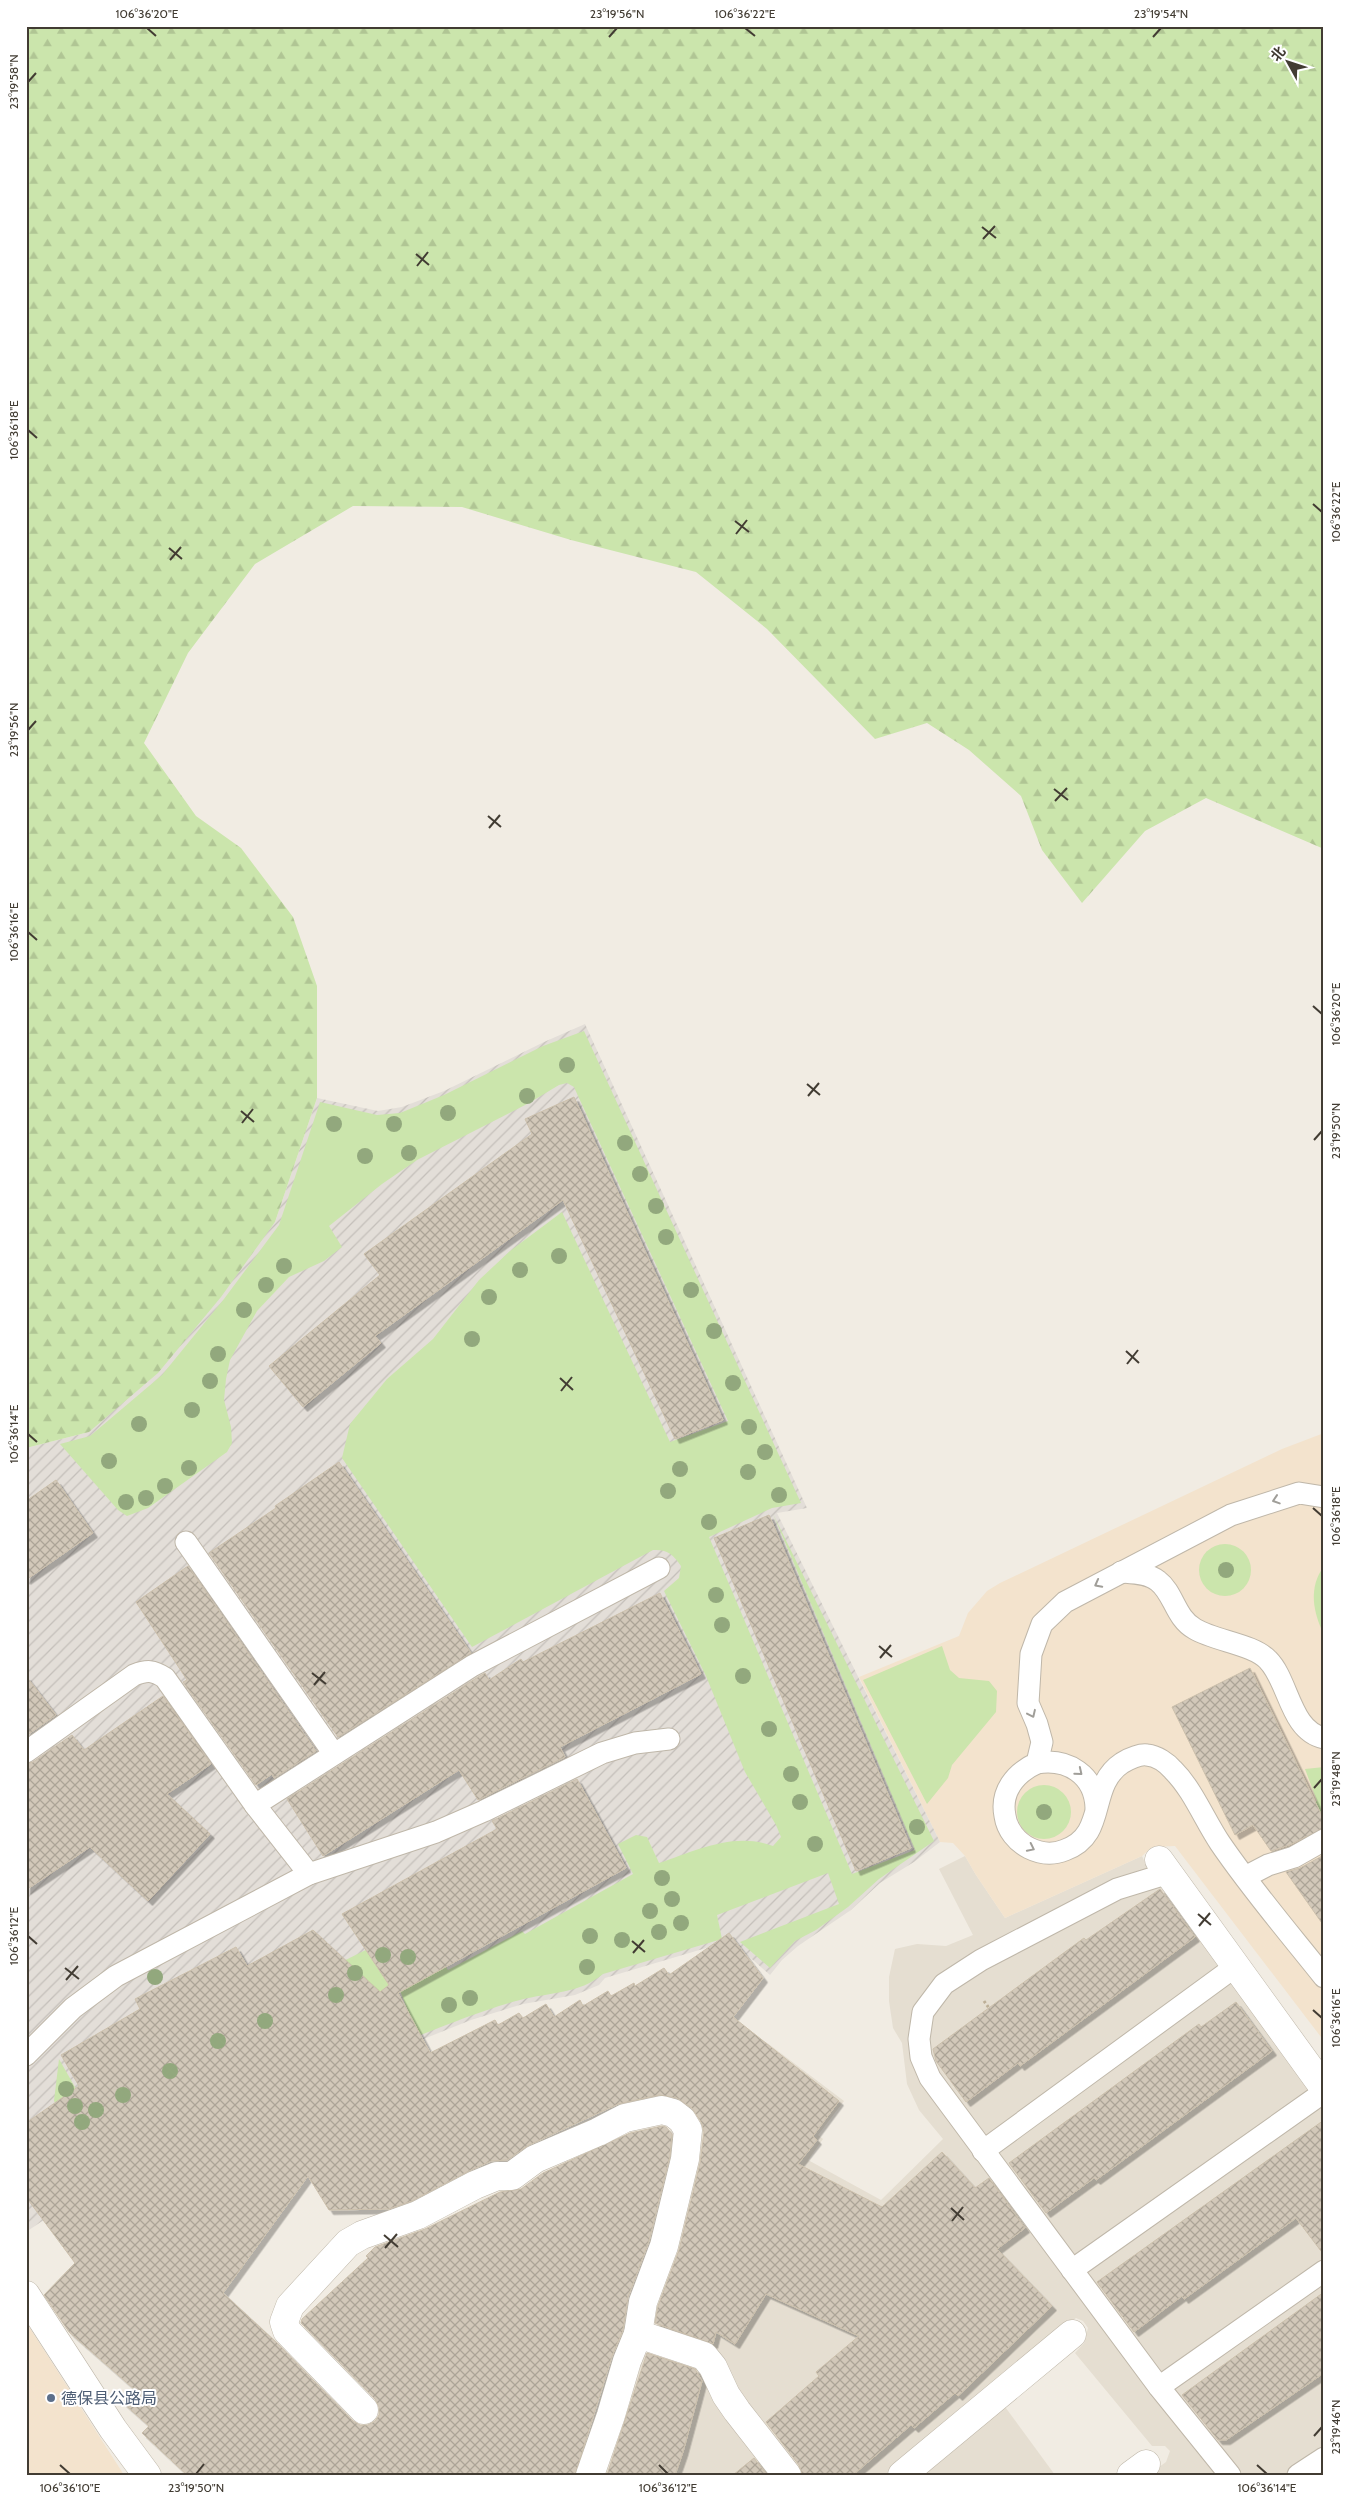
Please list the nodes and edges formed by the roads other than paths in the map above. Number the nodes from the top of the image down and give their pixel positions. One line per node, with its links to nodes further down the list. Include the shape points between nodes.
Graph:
1 (1324, 1497): 4 (lane, one-way to 4, via 1299,1493 1231,1514)
2 (186, 1542): 8 (lane)
3 (659, 1568): 8 (lane, via 472,1666)
4 (1121, 1572): 5 (lane, via 1142,1574 1157,1580 1177,1612 1193,1628 1218,1640 1241,1645 1268,1659 1298,1718 1314,1736); 9 (lane, one-way to 9, via 1065,1602 1042,1624 1031,1654 1028,1703 1042,1742)
5 (1324, 1738)
6 (669, 1739): 14 (lane, via 602,1753 436,1832)
7 (26, 1752): 10 (lane, via 134,1675 146,1670 156,1672 165,1678)
8 (334, 1754): 10 (lane)
9 (1037, 1763): 11 (lane, one-way to 11, via 1062,1762 1079,1771 1096,1798); 11 (lane, one-way to 11, via 1018,1774 1005,1799 1006,1824 1025,1846 1052,1854 1070,1849 1089,1832)
10 (255, 1805): 14 (lane)
11 (1096, 1811): 15 (lane, via 1105,1779 1114,1769 1128,1759 1147,1755 1162,1760 1183,1783)
12 (1324, 1840): 15 (lane)
13 (1164, 1866): 16 (street); 21 (lane, via 981,1960 944,1984 923,2012 919,2039 921,2057 930,2078)
14 (309, 1874): 18 (lane, via 116,1976 73,2008)
15 (1245, 1878): 17 (lane)
16 (1236, 1966): 19 (street); 21 (lane)
17 (1324, 1977)
18 (26, 2055)
19 (1324, 2088)
20 (1324, 2092): 22 (lane)
21 (983, 2151): 22 (lane)
22 (1072, 2270): 27 (lane)
23 (1324, 2271): 27 (lane)
24 (26, 2295): 30 (street, via 113,2429)
25 (638, 2334): 28 (street, via 643,2302 664,2246 688,2143 688,2130 682,2120 662,2110 625,2118 534,2159 512,2176 497,2176 418,2215 378,2228 348,2243 290,2306 284,2322 287,2331); 31 (street); 32 (street, via 704,2356 737,2411)
26 (1072, 2334): 33 (street)
27 (1160, 2387): 34 (lane)
28 (364, 2410)
29 (1324, 2458): 35 (lane)
30 (147, 2475)
31 (590, 2475)
32 (787, 2475)
33 (902, 2475)
34 (1230, 2475)
35 (1298, 2475)

